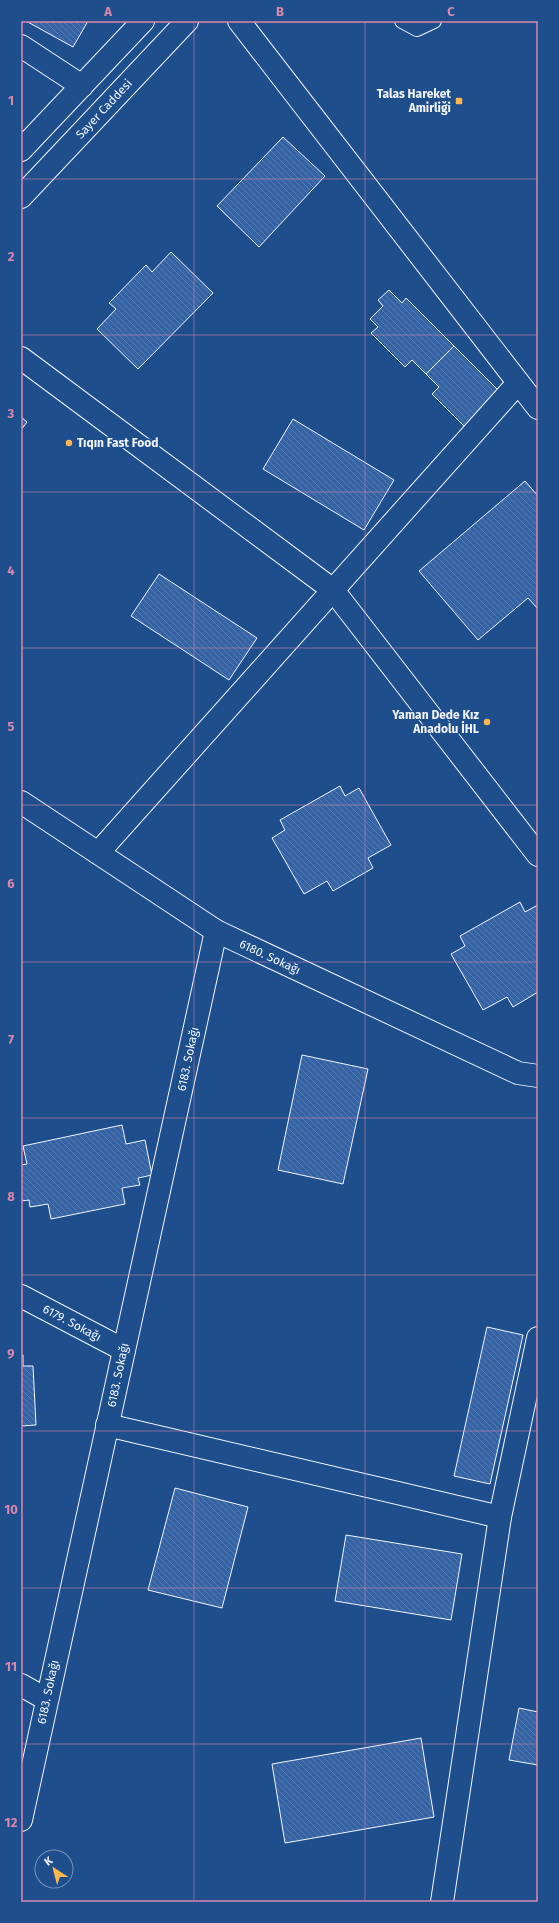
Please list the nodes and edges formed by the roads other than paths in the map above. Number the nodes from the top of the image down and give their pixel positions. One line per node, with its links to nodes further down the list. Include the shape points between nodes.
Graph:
1 (143, 21): 7 (street)
2 (187, 21): 9 (street, Sayer Caddesi)
3 (239, 21): 11 (street)
4 (402, 21): 5 (lane, via 416,29)
5 (434, 21)
6 (21, 46): 7 (street)
7 (82, 86): 8 (street)
8 (21, 150)
9 (21, 197)
10 (21, 358): 13 (street)
11 (518, 383): 12 (street); 13 (street)
12 (538, 408)
13 (333, 590): 15 (street); 16 (street)
14 (25, 812): 15 (street, 6180. Sokağı)
15 (98, 853): 17 (street, 6180. Sokağı)
16 (538, 855)
17 (216, 932): 18 (street, 6180. Sokağı, via 518,1073); 21 (street, 6183. Sokağı)
18 (538, 1076)
19 (21, 1296): 21 (street, 6179. Sokağı)
20 (538, 1338): 23 (street)
21 (124, 1350): 22 (street, 6183. Sokağı)
22 (107, 1425): 23 (street); 25 (street, 6183. Sokağı)
23 (500, 1517): 27 (street)
24 (21, 1686): 25 (street)
25 (46, 1699): 26 (street, 6183. Sokağı)
26 (21, 1820)
27 (442, 1902)

